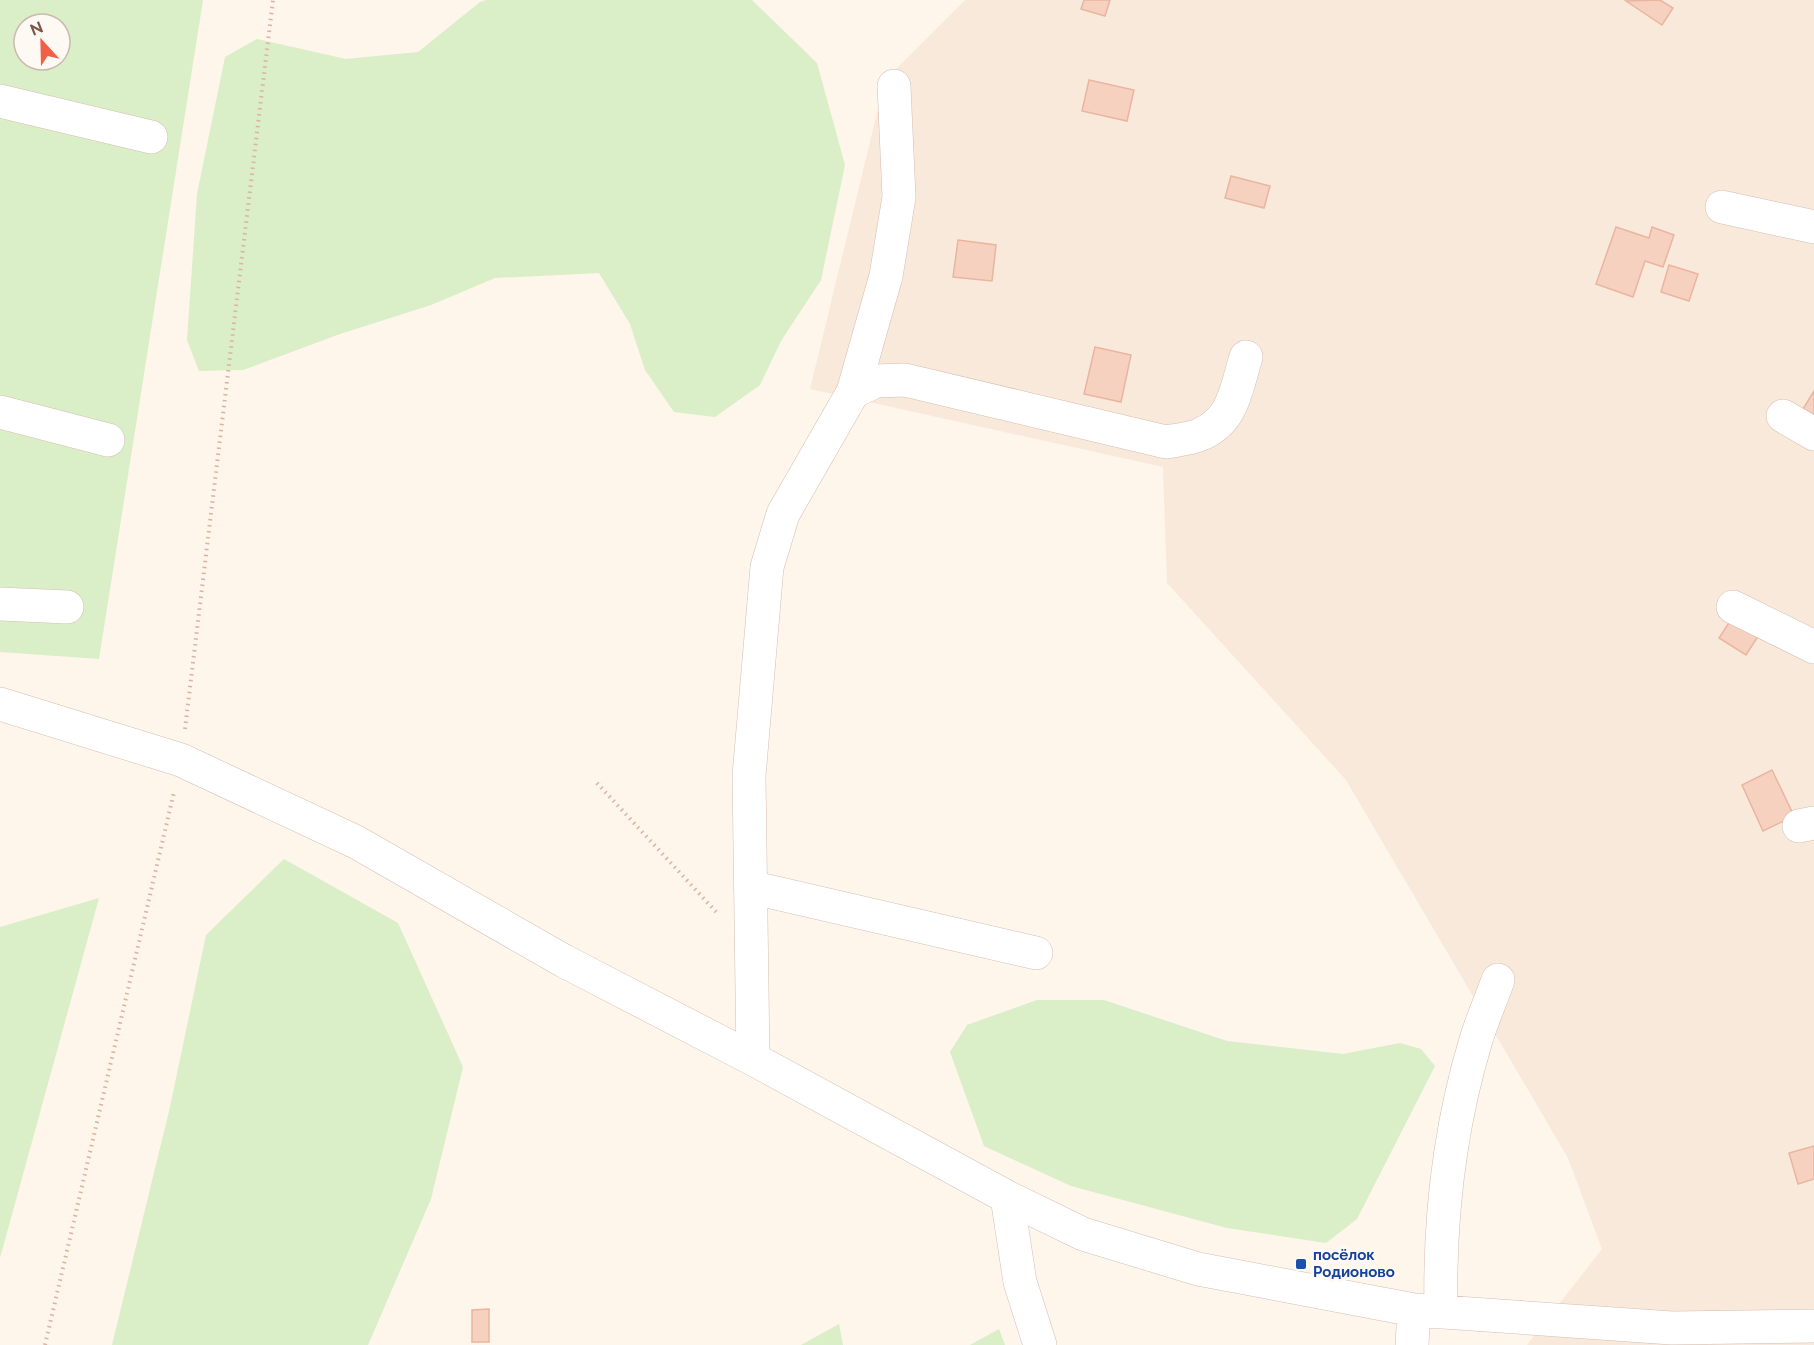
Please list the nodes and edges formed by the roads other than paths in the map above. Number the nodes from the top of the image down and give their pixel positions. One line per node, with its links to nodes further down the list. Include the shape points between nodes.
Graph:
1 (894, 86): 7 (street, via 899,197 886,276)
2 (0, 100): 3 (street)
3 (151, 137)
4 (1722, 207): 5 (street)
5 (1814, 227)
6 (1246, 357): 7 (street, via 1228,412 1216,425 1198,436 1166,442 905,380 876,381)
7 (853, 392): 17 (street, via 783,514 768,567 749,776)
8 (0, 412): 11 (street)
9 (1783, 417): 10 (street)
10 (1814, 434)
11 (108, 440)
12 (0, 604): 13 (street)
13 (66, 607)
14 (1733, 607): 15 (street)
15 (1814, 647)
16 (0, 704): 20 (street, via 181,760 356,842 564,961)
17 (750, 887): 18 (street); 20 (street)
18 (1036, 953)
19 (1498, 980): 22 (street, via 1476,1040 1459,1112 1447,1175 1440,1259)
20 (753, 1059): 21 (street)
21 (1007, 1197): 22 (street, via 1083,1234 1198,1269); 25 (street, via 1020,1282)
22 (1427, 1311): 24 (street); 26 (street)
23 (1814, 1326): 24 (street)
24 (1675, 1336)
25 (1040, 1345)
26 (1412, 1345)

